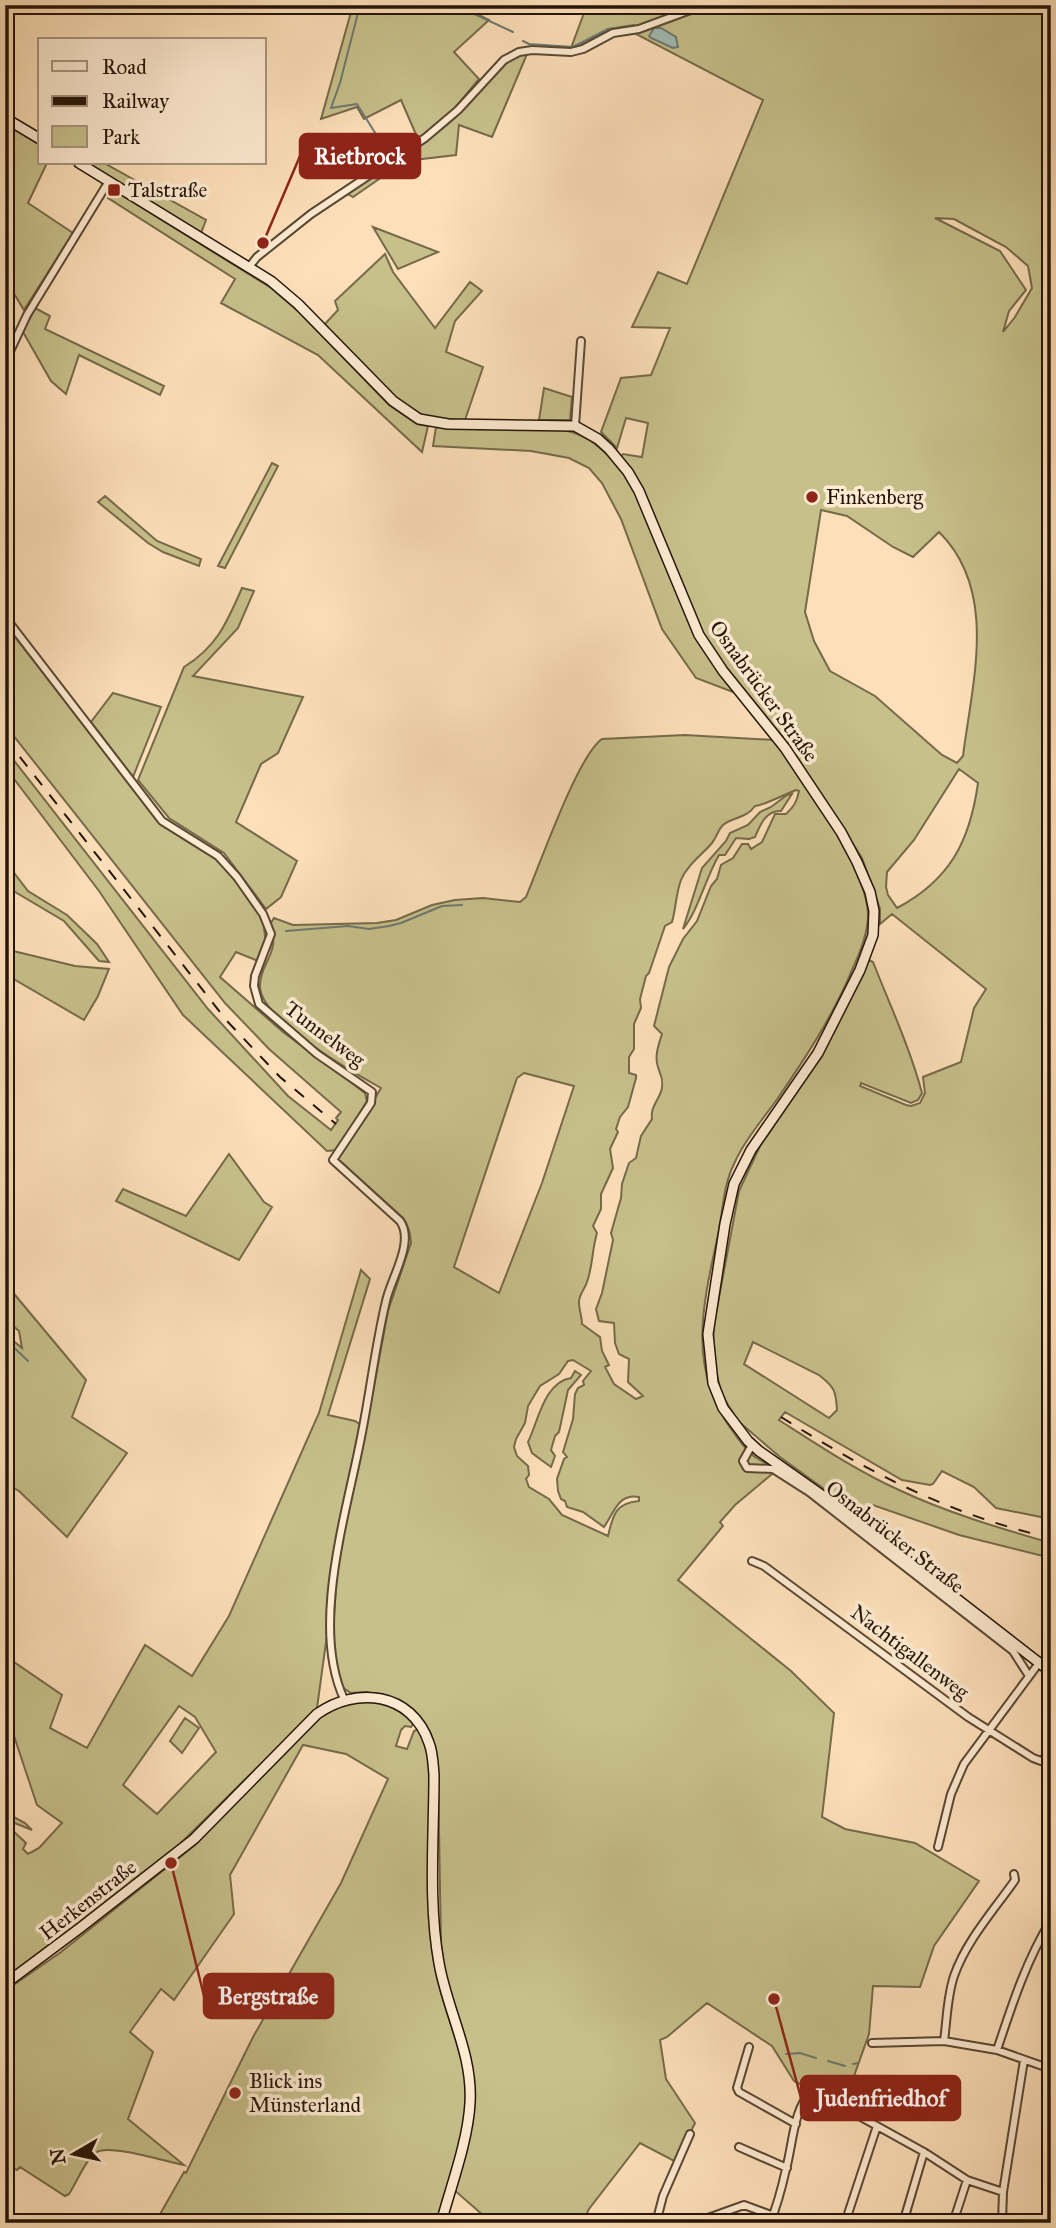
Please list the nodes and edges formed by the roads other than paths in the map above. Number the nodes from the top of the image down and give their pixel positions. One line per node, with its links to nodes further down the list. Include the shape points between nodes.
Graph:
1 (704, 5): 6 (street, via 639,29 613,33 583,49 519,52 493,71 425,138 331,199)
2 (5, 118): 3 (main road)
3 (38, 138)
4 (81, 164): 5 (main road)
5 (109, 181): 6 (main road); 8 (street, via 27,315)
6 (249, 267): 9 (main road, via 284,291 393,401 419,418 448,424)
7 (580, 341): 9 (street)
8 (5, 362)
9 (575, 426): 11 (main road, Osnabrücker Straße, via 603,444 628,472 650,513 699,635 785,748 841,832 864,876 874,911 869,947 843,1004 811,1063 751,1150 729,1200 712,1298 708,1353 717,1396)
10 (5, 617): 16 (street, Tunnelweg, via 162,821 218,856 263,914 271,934 255,976 259,1004 317,1054 372,1092 371,1103 333,1160 400,1221 406,1240 385,1304 337,1555 331,1661)
11 (752, 1445): 13 (main road, Osnabrücker Straße); 15 (street, Osnabrücker Straße, via 743,1461 747,1468 773,1469 808,1492 1013,1651)
12 (752, 1561): 17 (street, Nachtigallenweg)
13 (1039, 1663): 14 (main road, Osnabrücker Straße); 15 (street)
14 (1051, 1672)
15 (1029, 1676): 17 (street)
16 (344, 1699): 22 (main road, Herkenstraße, via 317,1714 212,1822); 38 (main road, via 368,1696 395,1703 418,1722 432,1752 438,1960 465,2051 470,2087 467,2127)
17 (987, 1730): 18 (street, Nachtigallenweg, via 1033,1758); 19 (street, via 954,1786)
18 (1051, 1756)
19 (938, 1847)
20 (1014, 1874): 23 (street, via 1015,1880 954,1975)
21 (1051, 1920): 26 (street, via 1022,1977)
22 (5, 1984)
23 (944, 2041): 24 (street); 26 (street)
24 (872, 2043)
25 (749, 2047): 29 (street, via 738,2092)
26 (997, 2050): 27 (street)
27 (1024, 2060): 28 (street); 36 (street)
28 (1051, 2069)
29 (796, 2124): 30 (street, via 812,2090); 34 (street)
30 (877, 2126): 33 (street); 42 (street)
31 (690, 2134): 39 (street)
32 (739, 2147): 34 (street)
33 (924, 2152): 35 (street); 43 (street)
34 (787, 2168): 37 (street)
35 (967, 2180): 36 (street); 44 (street)
36 (1003, 2192): 45 (street)
37 (772, 2219): 40 (street, via 744,2205); 41 (street)
38 (441, 2223)
39 (656, 2223)
40 (694, 2223)
41 (793, 2223)
42 (845, 2223)
43 (903, 2223)
44 (953, 2223)
45 (1002, 2223)

